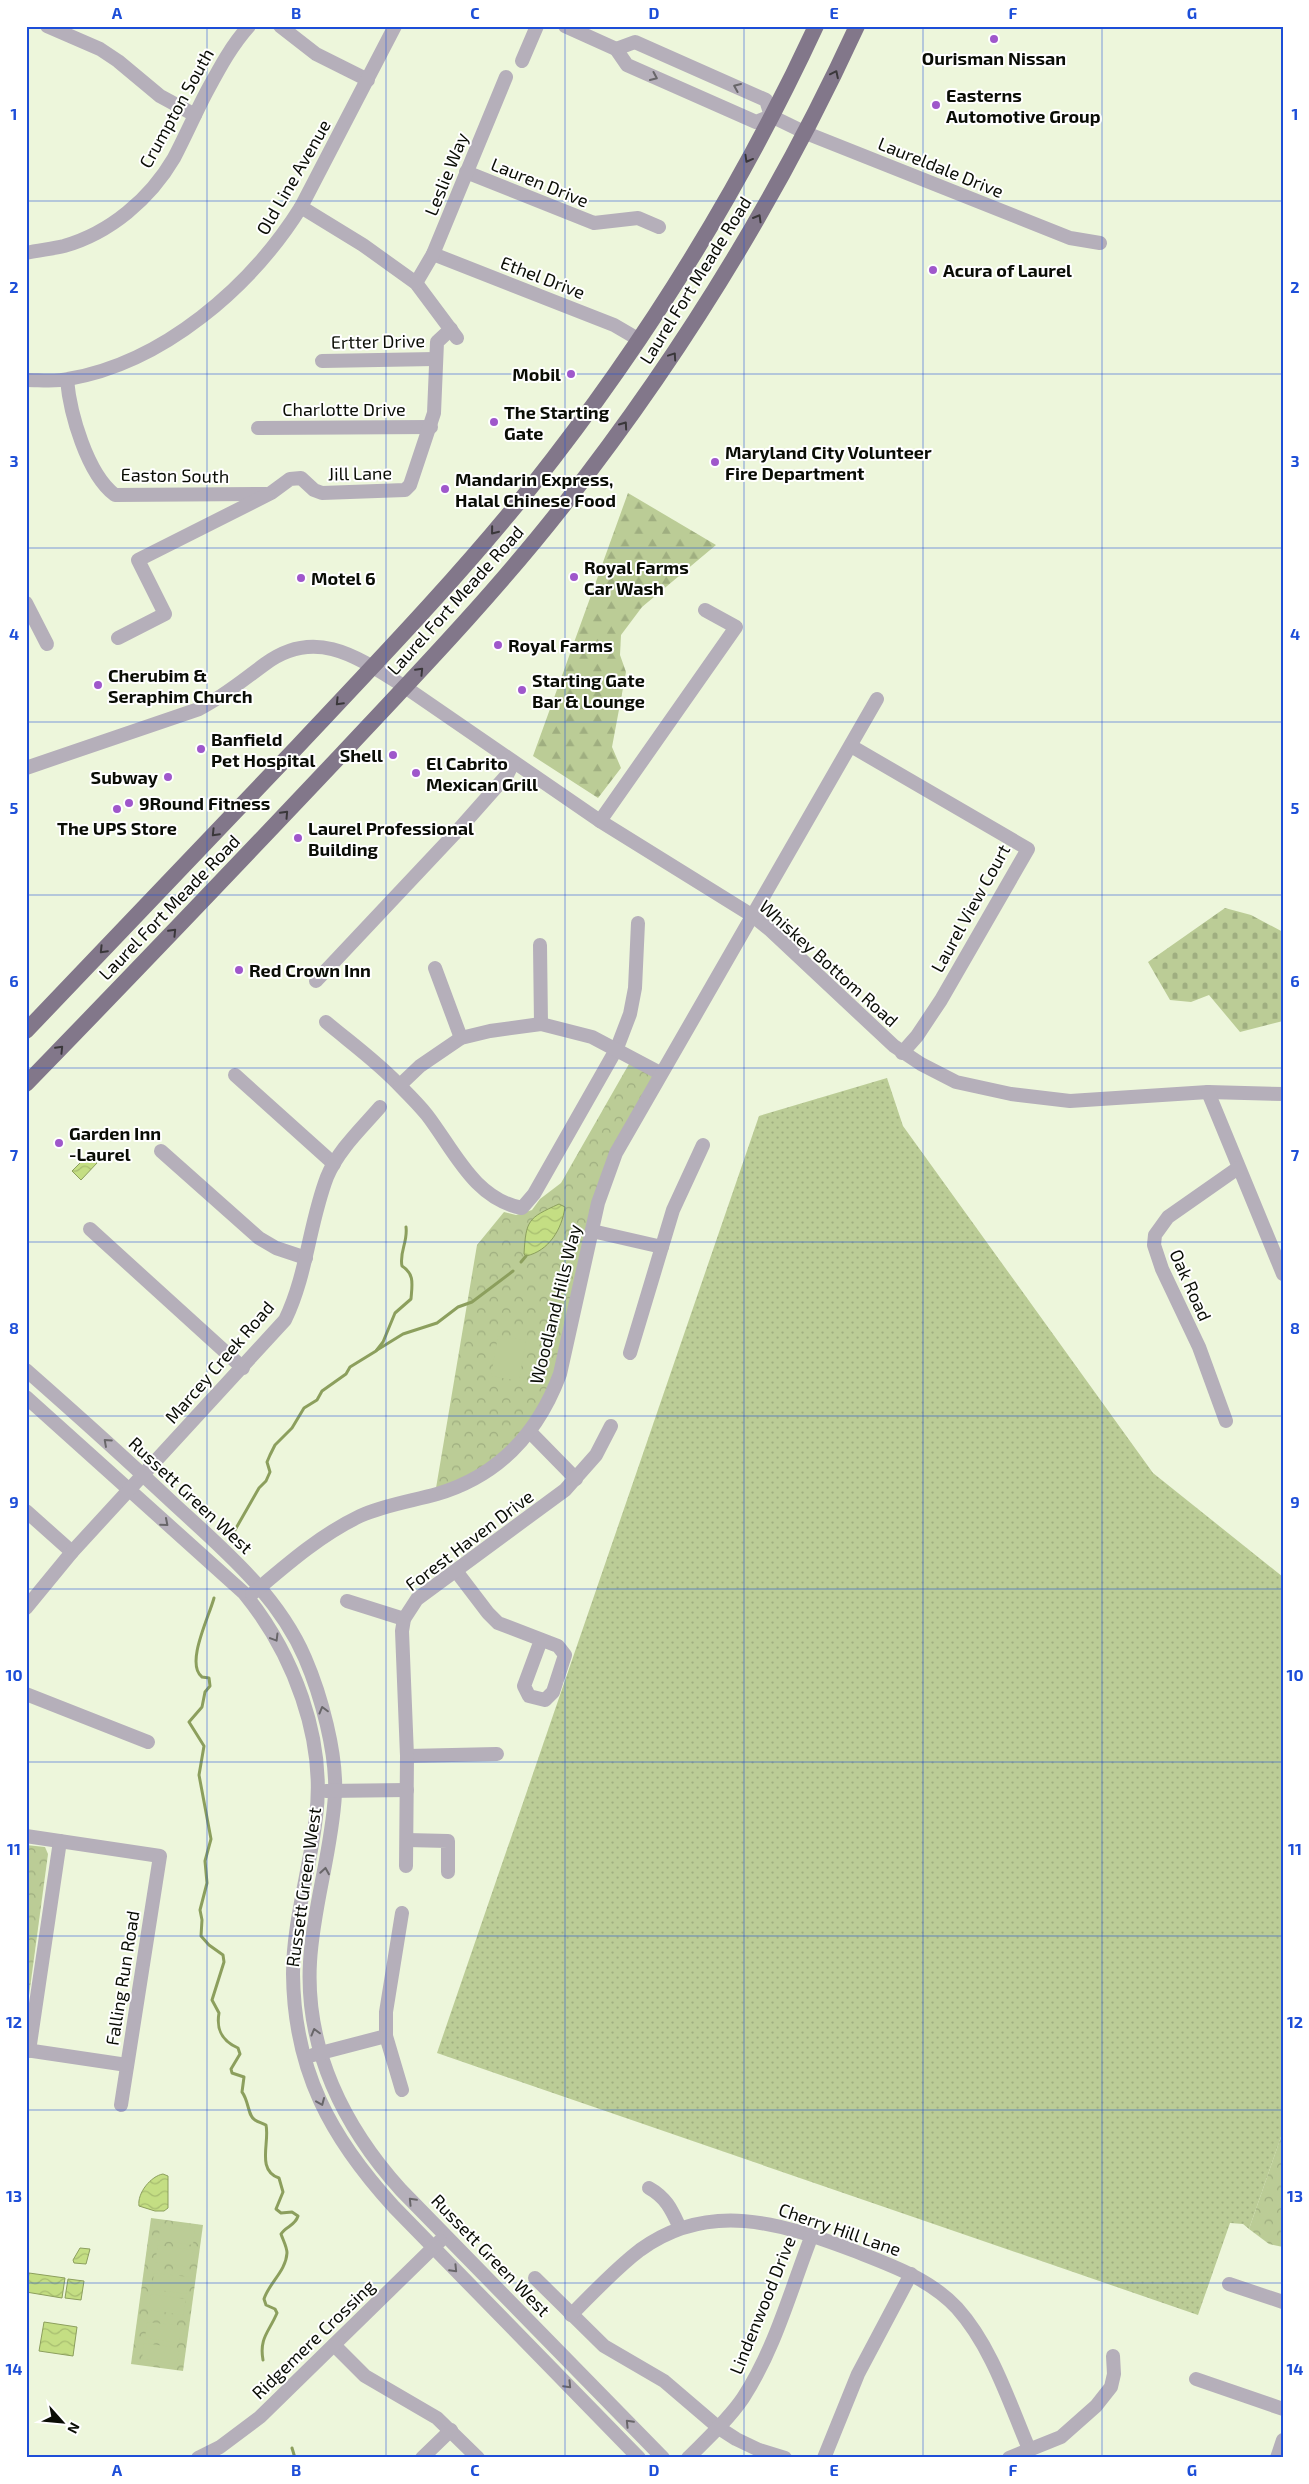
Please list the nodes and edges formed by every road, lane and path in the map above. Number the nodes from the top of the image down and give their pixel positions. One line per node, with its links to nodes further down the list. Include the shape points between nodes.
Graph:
1 (47, 26): 13 (street, via 100,49 160,96)
2 (249, 26): 13 (street, Crumpton South, via 226,56)
3 (280, 26): 12 (street, via 316,54)
4 (395, 26): 12 (street, Old Line Avenue)
5 (537, 26): 10 (street)
6 (565, 26): 9 (street)
7 (816, 26): 14 (main road, Laurel Fort Meade Road)
8 (857, 26): 15 (main road, Laurel Fort Meade Road, one-way to 8)
9 (616, 49): 14 (street, one-way to 14, via 627,65 756,122); 14 (street, one-way to 9, via 766,100 635,42)
10 (522, 61)
11 (506, 77): 16 (street, Leslie Way)
12 (368, 80): 17 (street, Old Line Avenue)
13 (194, 115): 20 (street, Crumpton South, via 158,181 120,218 95,234 63,246)
14 (772, 116): 15 (street, Laureldale Drive); 23 (main road, Laurel Fort Meade Road, one-way to 23, via 720,210)
15 (806, 132): 19 (street, Laureldale Drive, via 1070,238); 36 (main road, Laurel Fort Meade Road, one-way to 15, via 506,576 619,432 710,298)
16 (466, 172): 18 (street, Lauren Drive, via 594,224 638,218); 21 (street, Leslie Way)
17 (301, 207): 22 (street, Jill Lane); 27 (street, Old Line Avenue, via 262,261 213,308 179,333 145,352 116,366)
18 (659, 227)
19 (1100, 243)
20 (26, 252)
21 (433, 254): 22 (street, Leslie Way); 23 (street, Ethel Drive, via 614,325)
22 (416, 283): 24 (street, Jill Lane, via 454,334 437,342)
23 (638, 339): 35 (main road, Laurel Fort Meade Road, one-way to 35, via 532,486 425,612)
24 (435, 359): 25 (street, Ertter Drive); 28 (street, Jill Lane)
25 (322, 361)
26 (26, 380): 27 (street, Old Line Avenue)
27 (67, 380): 30 (street, Easton South, via 79,437 101,480 115,495)
28 (431, 427): 29 (street, Charlotte Drive); 30 (street, Jill Lane, via 410,485 405,490 322,493 301,478 295,478)
29 (258, 428)
30 (271, 494): 33 (street, Jill Lane, via 138,560 165,614)
31 (26, 603): 34 (street)
32 (705, 610): 41 (street, via 736,628)
33 (118, 638)
34 (47, 644)
35 (373, 667): 36 (street, Whiskey Bottom Road); 40 (street, Whiskey Bottom Road, via 337,649 305,645 286,651 216,701 199,709); 49 (main road, Laurel Fort Meade Road, one-way to 49)
36 (405, 687): 39 (street, Whiskey Bottom Road); 55 (main road, Laurel Fort Meade Road, one-way to 36)
37 (878, 699): 38 (street)
38 (851, 746): 42 (street); 52 (street, Laurel View Court, via 1028,849 941,1000)
39 (513, 762): 41 (street, Whiskey Bottom Road); 46 (street, via 507,776)
40 (26, 768)
41 (600, 821): 42 (street, Whiskey Bottom Road)
42 (753, 916): 52 (street, Whiskey Bottom Road); 53 (street, Woodland Hills Way)
43 (638, 923): 51 (street, via 636,988)
44 (540, 945): 48 (street)
45 (435, 968): 50 (street)
46 (316, 980)
47 (326, 1022): 56 (street)
48 (541, 1024): 50 (street); 51 (street, via 592,1037)
49 (26, 1032)
50 (461, 1038): 56 (street, via 420,1066)
51 (617, 1048): 53 (street); 56 (street, via 534,1194 522,1208 506,1205 476,1182)
52 (902, 1053): 57 (street, Whiskey Bottom Road, via 956,1082 1011,1094 1088,1101)
53 (660, 1073): 65 (street, Woodland Hills Way, via 616,1153 598,1203)
54 (235, 1076): 62 (street)
55 (26, 1084)
56 (400, 1085)
57 (1208, 1092): 58 (street, Whiskey Bottom Road); 63 (street)
58 (1283, 1094)
59 (380, 1107): 62 (street, Marcey Creek Road)
60 (703, 1146): 66 (street, via 673,1210)
61 (161, 1151): 67 (street, via 259,1238 276,1248)
62 (334, 1164): 67 (street, Marcey Creek Road, via 327,1177)
63 (1238, 1168): 68 (street); 73 (street, Oak Road, via 1168,1217 1155,1235 1154,1245 1199,1347)
64 (90, 1229): 70 (street)
65 (592, 1232): 66 (street); 75 (street, Woodland Hills Way, via 560,1374 553,1394)
66 (662, 1247): 69 (street)
67 (306, 1258): 70 (street, Marcey Creek Road, via 285,1320)
68 (1283, 1274)
69 (630, 1353)
70 (243, 1368): 76 (street, Marcey Creek Road)
71 (26, 1370): 76 (street, Russett Green West, one-way to 71)
72 (26, 1397): 78 (street, Russett Green West)
73 (1226, 1421)
74 (611, 1426): 77 (street, Forest Haven Drive, via 596,1455)
75 (530, 1432): 77 (street); 82 (street, Woodland Hills Way, via 502,1460 461,1486 369,1513 341,1526)
76 (143, 1475): 78 (street, Marcey Creek Road); 82 (street, Russett Green West)
77 (576, 1479): 81 (street, Forest Haven Drive, via 550,1503)
78 (129, 1491): 80 (street, Marcey Creek Road); 83 (street, Russett Green West, one-way to 83)
79 (26, 1511): 80 (street)
80 (72, 1552): 85 (street, Marcey Creek Road)
81 (456, 1571): 86 (street, Forest Haven Drive, via 417,1599); 87 (street, via 498,1623)
82 (259, 1588): 83 (street, Woodland Hills Way); 94 (street, Russett Green West, one-way to 82, via 326,1722 317,1688 289,1627)
83 (248, 1598): 93 (street, Russett Green West, one-way to 93, via 279,1645 293,1674 310,1726)
84 (347, 1601): 86 (street)
85 (26, 1608)
86 (404, 1619): 91 (street, Forest Haven Drive)
87 (541, 1640)
88 (26, 1694): 89 (street)
89 (148, 1742)
90 (497, 1754): 91 (street)
91 (407, 1756): 92 (street, Forest Haven Drive)
92 (407, 1790): 94 (street); 96 (street, Forest Haven Drive)
93 (317, 1791): 94 (street); 104 (street, Russett Green West, via 316,1817 294,1947 293,1975)
94 (335, 1792): 103 (street, Russett Green West, one-way to 94, via 313,2024 310,1962)
95 (26, 1836): 97 (street)
96 (407, 1840): 98 (street, Forest Haven Drive); 99 (street, via 448,1841)
97 (60, 1841): 102 (street); 105 (street, Falling Run Road, via 160,1856)
98 (406, 1866)
99 (448, 1872)
100 (402, 1913): 101 (street, via 389,1987)
101 (386, 2036): 103 (street); 106 (street)
102 (27, 2051): 105 (street)
103 (321, 2053): 104 (street); 111 (street, Russett Green West, one-way to 103, via 368,2151 345,2114)
104 (304, 2057): 112 (street, Russett Green West, one-way to 112, via 330,2124 346,2149 367,2177)
105 (127, 2065): 107 (street, Falling Run Road)
106 (402, 2090)
107 (121, 2104)
108 (649, 2188): 109 (street, via 663,2197)
109 (680, 2228): 110 (street, Cherry Hill Lane, via 732,2220 758,2221); 117 (street, Cherry Hill Lane, via 640,2250)
110 (812, 2235): 113 (street, Cherry Hill Lane); 122 (street, Lindenwood Drive, via 756,2377)
111 (446, 2236): 112 (street, Ridgemere Crossing); 131 (street, Russett Green West, one-way to 111)
112 (434, 2248): 118 (street, Ridgemere Crossing); 130 (street, Russett Green West, one-way to 130)
113 (911, 2274): 125 (street, Cherry Hill Lane, via 934,2287 970,2326 995,2370); 134 (street, via 858,2374)
114 (535, 2278): 117 (street)
115 (1229, 2284): 116 (street)
116 (1283, 2302)
117 (570, 2315): 122 (street, via 604,2346 664,2381)
118 (334, 2345): 123 (street, via 365,2376 424,2409); 126 (street, Ridgemere Crossing)
119 (1113, 2356): 125 (street, via 1111,2387 1096,2406 1061,2437)
120 (1196, 2379): 121 (street)
121 (1283, 2409)
122 (719, 2428): 132 (street, Lindenwood Drive); 133 (street, via 759,2450)
123 (451, 2430): 127 (street); 129 (street)
124 (1283, 2440): 136 (street)
125 (1029, 2449): 135 (street)
126 (223, 2452): 128 (street, Ridgemere Crossing)
127 (473, 2456)
128 (198, 2458)
129 (422, 2458)
130 (640, 2458)
131 (663, 2458)
132 (688, 2458)
133 (785, 2458)
134 (824, 2458)
135 (1010, 2458)
136 (1277, 2458)

